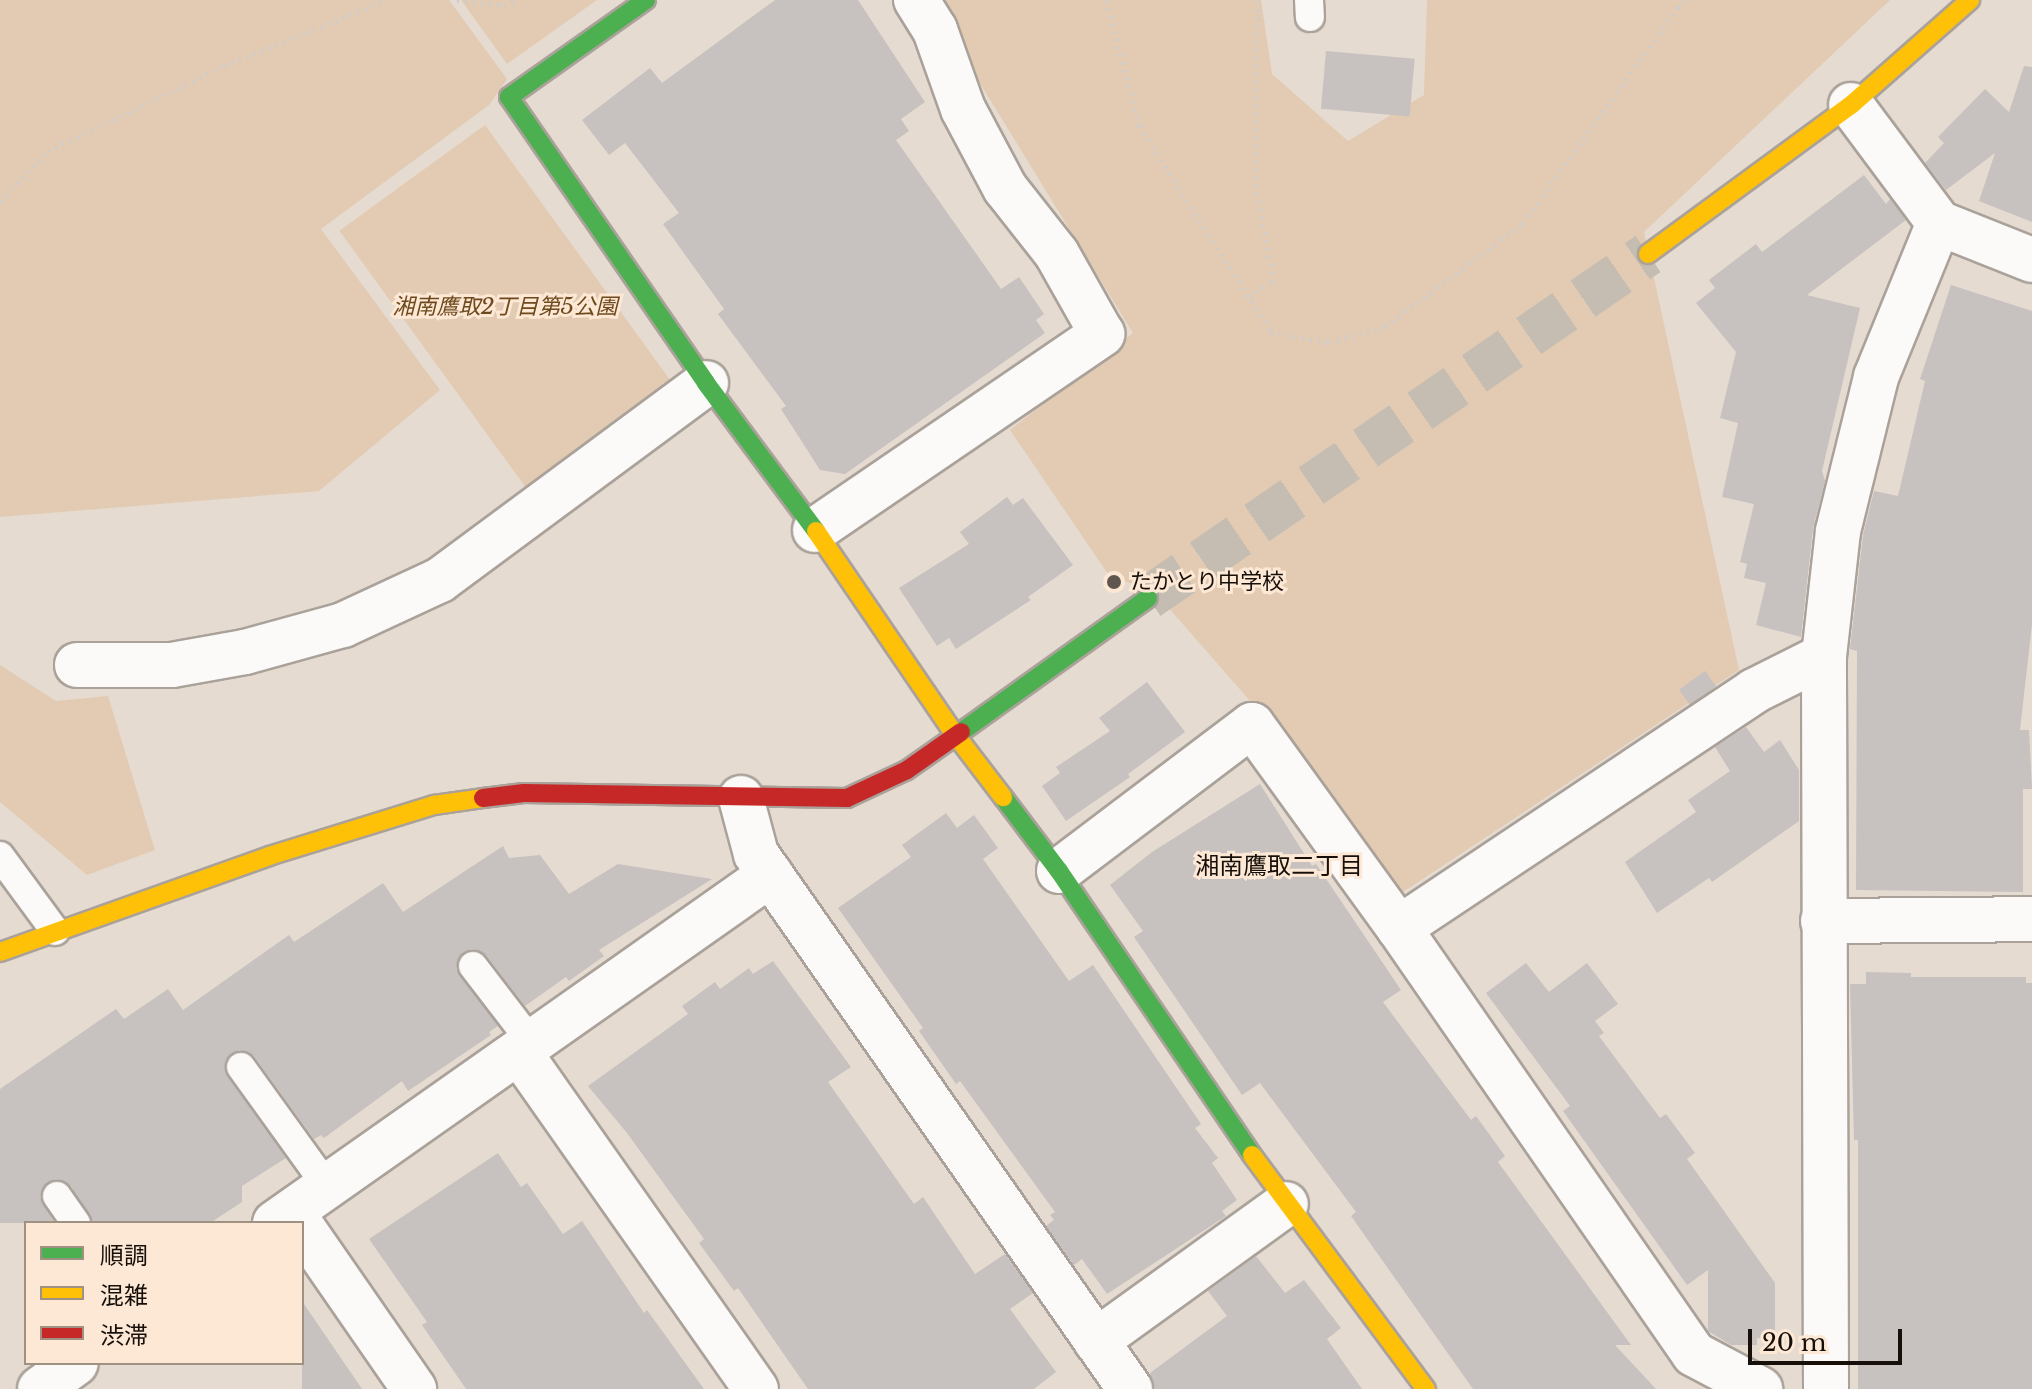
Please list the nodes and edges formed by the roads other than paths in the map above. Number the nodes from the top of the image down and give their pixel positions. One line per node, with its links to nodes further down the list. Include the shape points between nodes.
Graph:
1 (646, 0): 8 (street, via 509,97)
2 (916, 0): 9 (street, via 935,30 963,109 1005,188 1057,254 1102,334)
3 (1970, 0): 4 (street)
4 (1851, 105): 5 (street); 6 (street)
5 (1939, 223): 7 (street); 11 (street, via 1876,377 1838,531)
6 (1648, 254)
7 (2032, 260)
8 (706, 383): 9 (street); 12 (street, via 440,580 343,625 172,665)
9 (815, 530): 13 (street)
10 (1148, 598): 13 (street)
11 (1824, 656): 19 (street); 20 (street, via 1754,691)
12 (77, 665)
13 (954, 733): 14 (street, via 907,770 847,798); 16 (street)
14 (741, 798): 17 (street, via 756,854); 21 (street, via 524,793 434,805)
15 (0, 856): 21 (lane)
16 (1059, 871): 20 (street, via 1252,725); 28 (street)
17 (771, 874): 24 (street); 32 (street)
18 (2032, 919): 19 (street)
19 (1823, 921): 38 (street)
20 (1399, 928): 37 (street, via 1694,1354)
21 (55, 931): 22 (street)
22 (0, 952)
23 (473, 966): 24 (lane)
24 (525, 1047): 26 (street); 34 (street)
25 (241, 1067): 26 (lane)
26 (326, 1185): 30 (street)
27 (57, 1196): 29 (lane)
28 (1286, 1204): 32 (street); 36 (street)
29 (75, 1221)
30 (292, 1221)
31 (304, 1238): 33 (street)
32 (1096, 1341): 35 (street)
33 (414, 1389)
34 (756, 1389)
35 (1130, 1389)
36 (1426, 1389)
37 (1760, 1389)
38 (1826, 1389)

